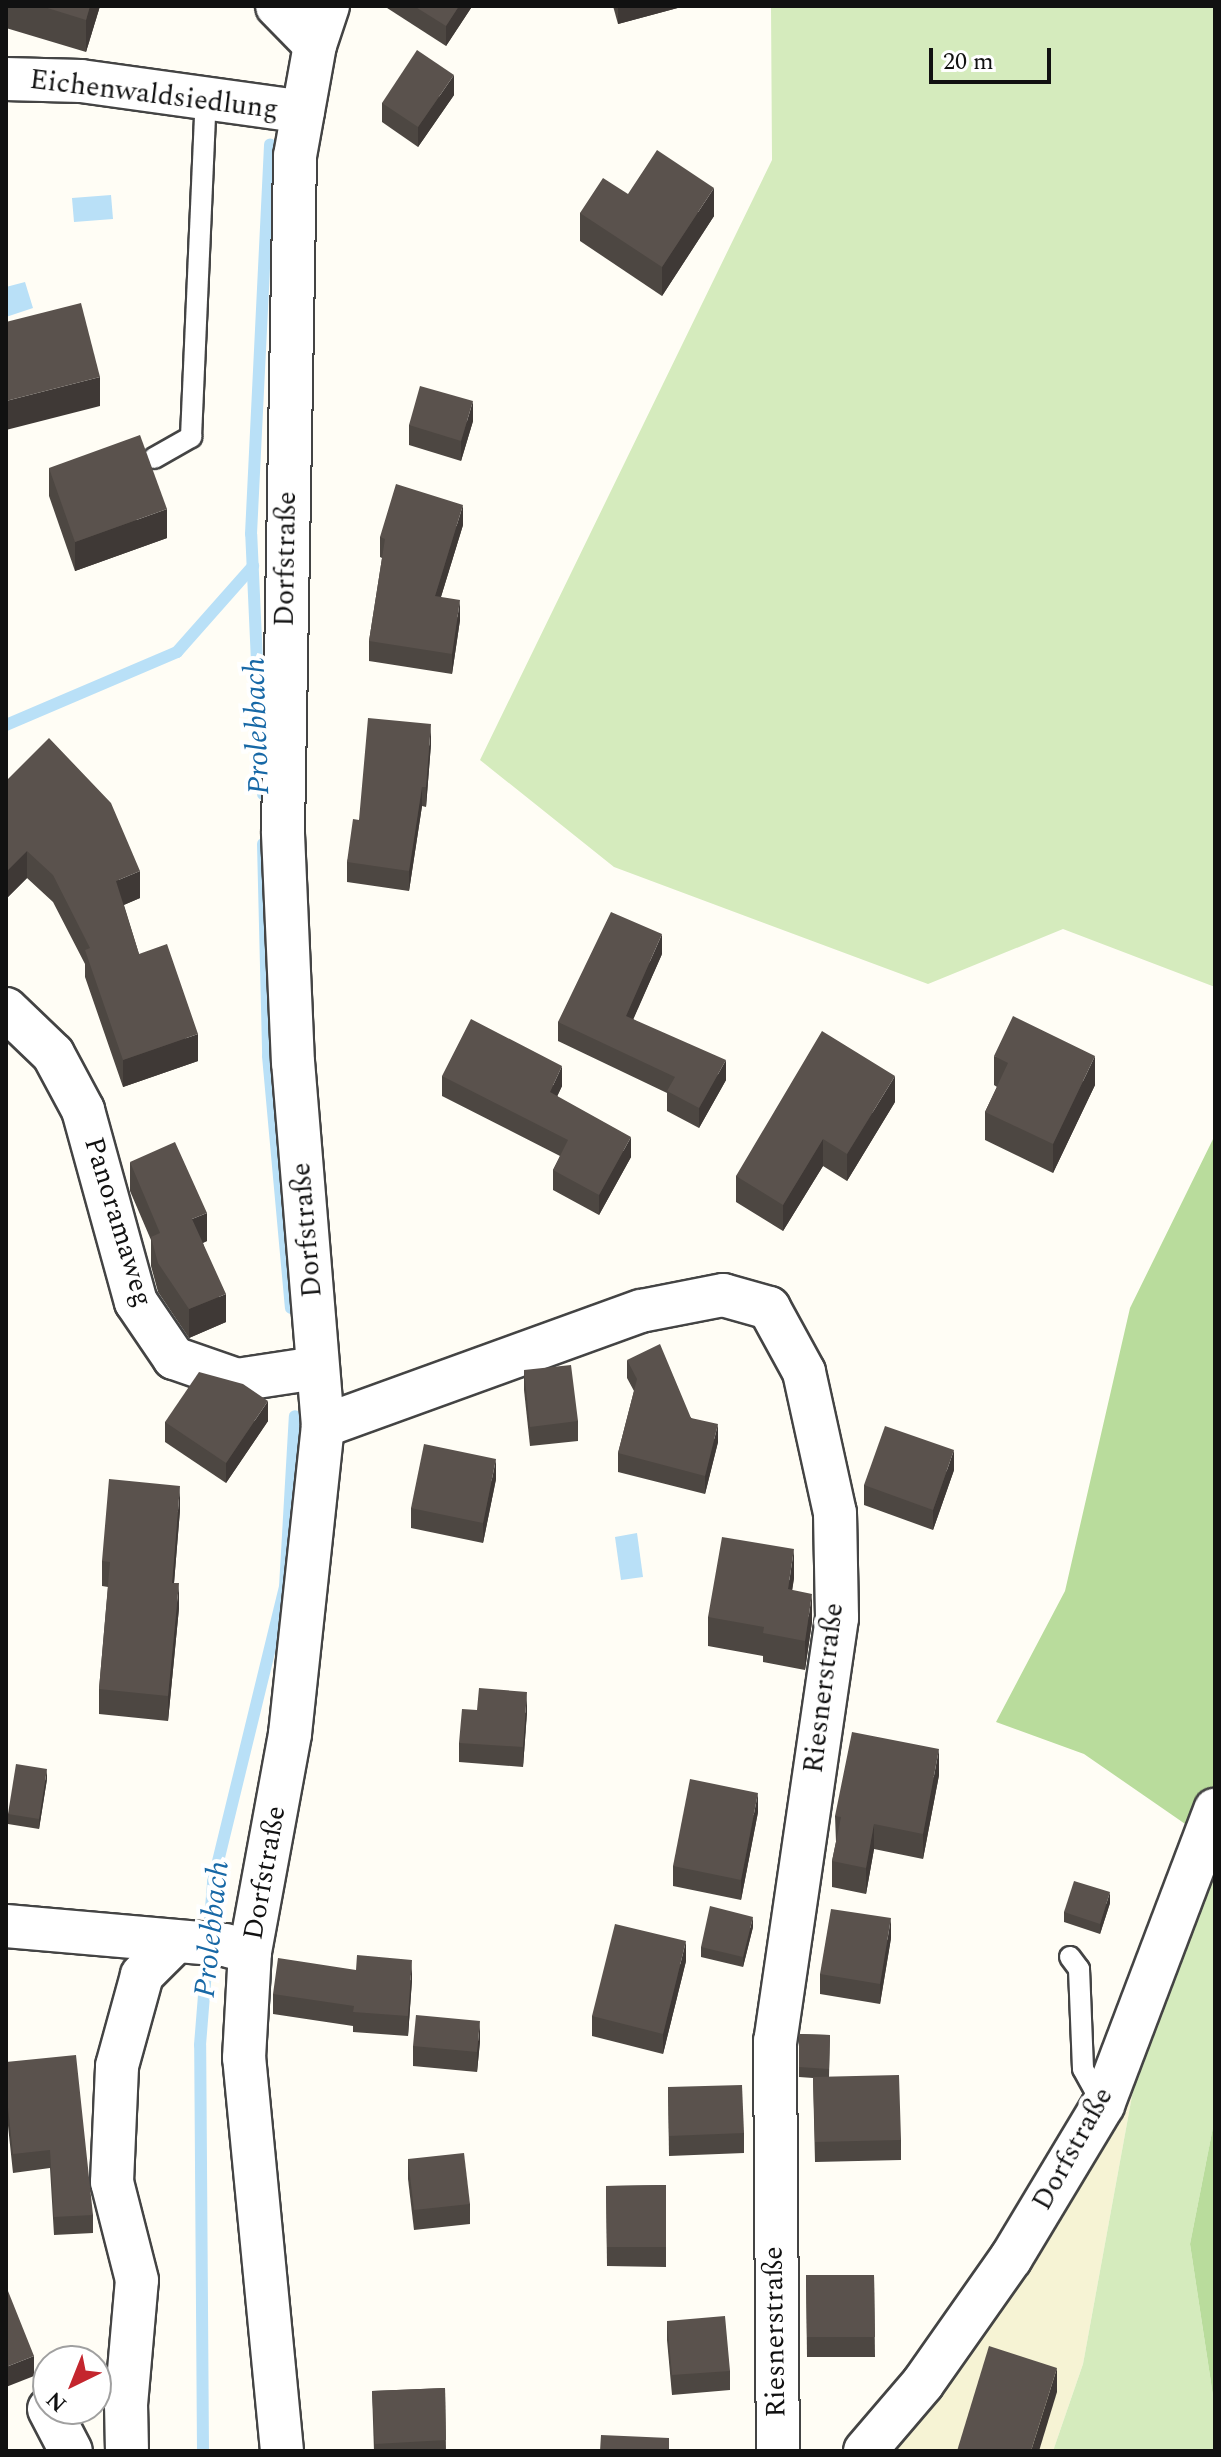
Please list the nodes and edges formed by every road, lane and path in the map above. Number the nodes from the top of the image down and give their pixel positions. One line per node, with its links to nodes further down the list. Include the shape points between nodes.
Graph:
1 (277, 6): 2 (street)
2 (322, 25): 5 (street, Dorfstraße)
3 (6, 79): 4 (street, Eichenwaldsiedlung, via 81,81)
4 (206, 99): 5 (street, Eichenwaldsiedlung); 6 (lane, via 191,437)
5 (303, 112): 8 (street, Dorfstraße, via 295,156 283,831 293,1063)
6 (154, 458)
7 (6, 1009): 8 (street, Panoramaweg, via 53,1054 83,1110 136,1302 174,1358 237,1380)
8 (316, 1368): 9 (street, Dorfstraße)
9 (323, 1426): 13 (street, Dorfstraße, via 290,1734); 20 (street, Riesnerstraße, via 641,1311 723,1295 769,1308 804,1372 835,1513 837,1618 775,2041)
10 (1215, 1810): 15 (street, Dorfstraße)
11 (6, 1926): 12 (street)
12 (173, 1944): 13 (street); 18 (street, via 142,1975 117,2066 112,2182 137,2280)
13 (238, 1948): 19 (street, Dorfstraße)
14 (1070, 1957): 15 (lane, via 1079,1969 1083,2069)
15 (1103, 2105): 21 (street, Dorfstraße, via 1011,2258 923,2383)
16 (57, 2425): 17 (street)
17 (71, 2451)
18 (127, 2451)
19 (282, 2451)
20 (778, 2451)
21 (865, 2451)

